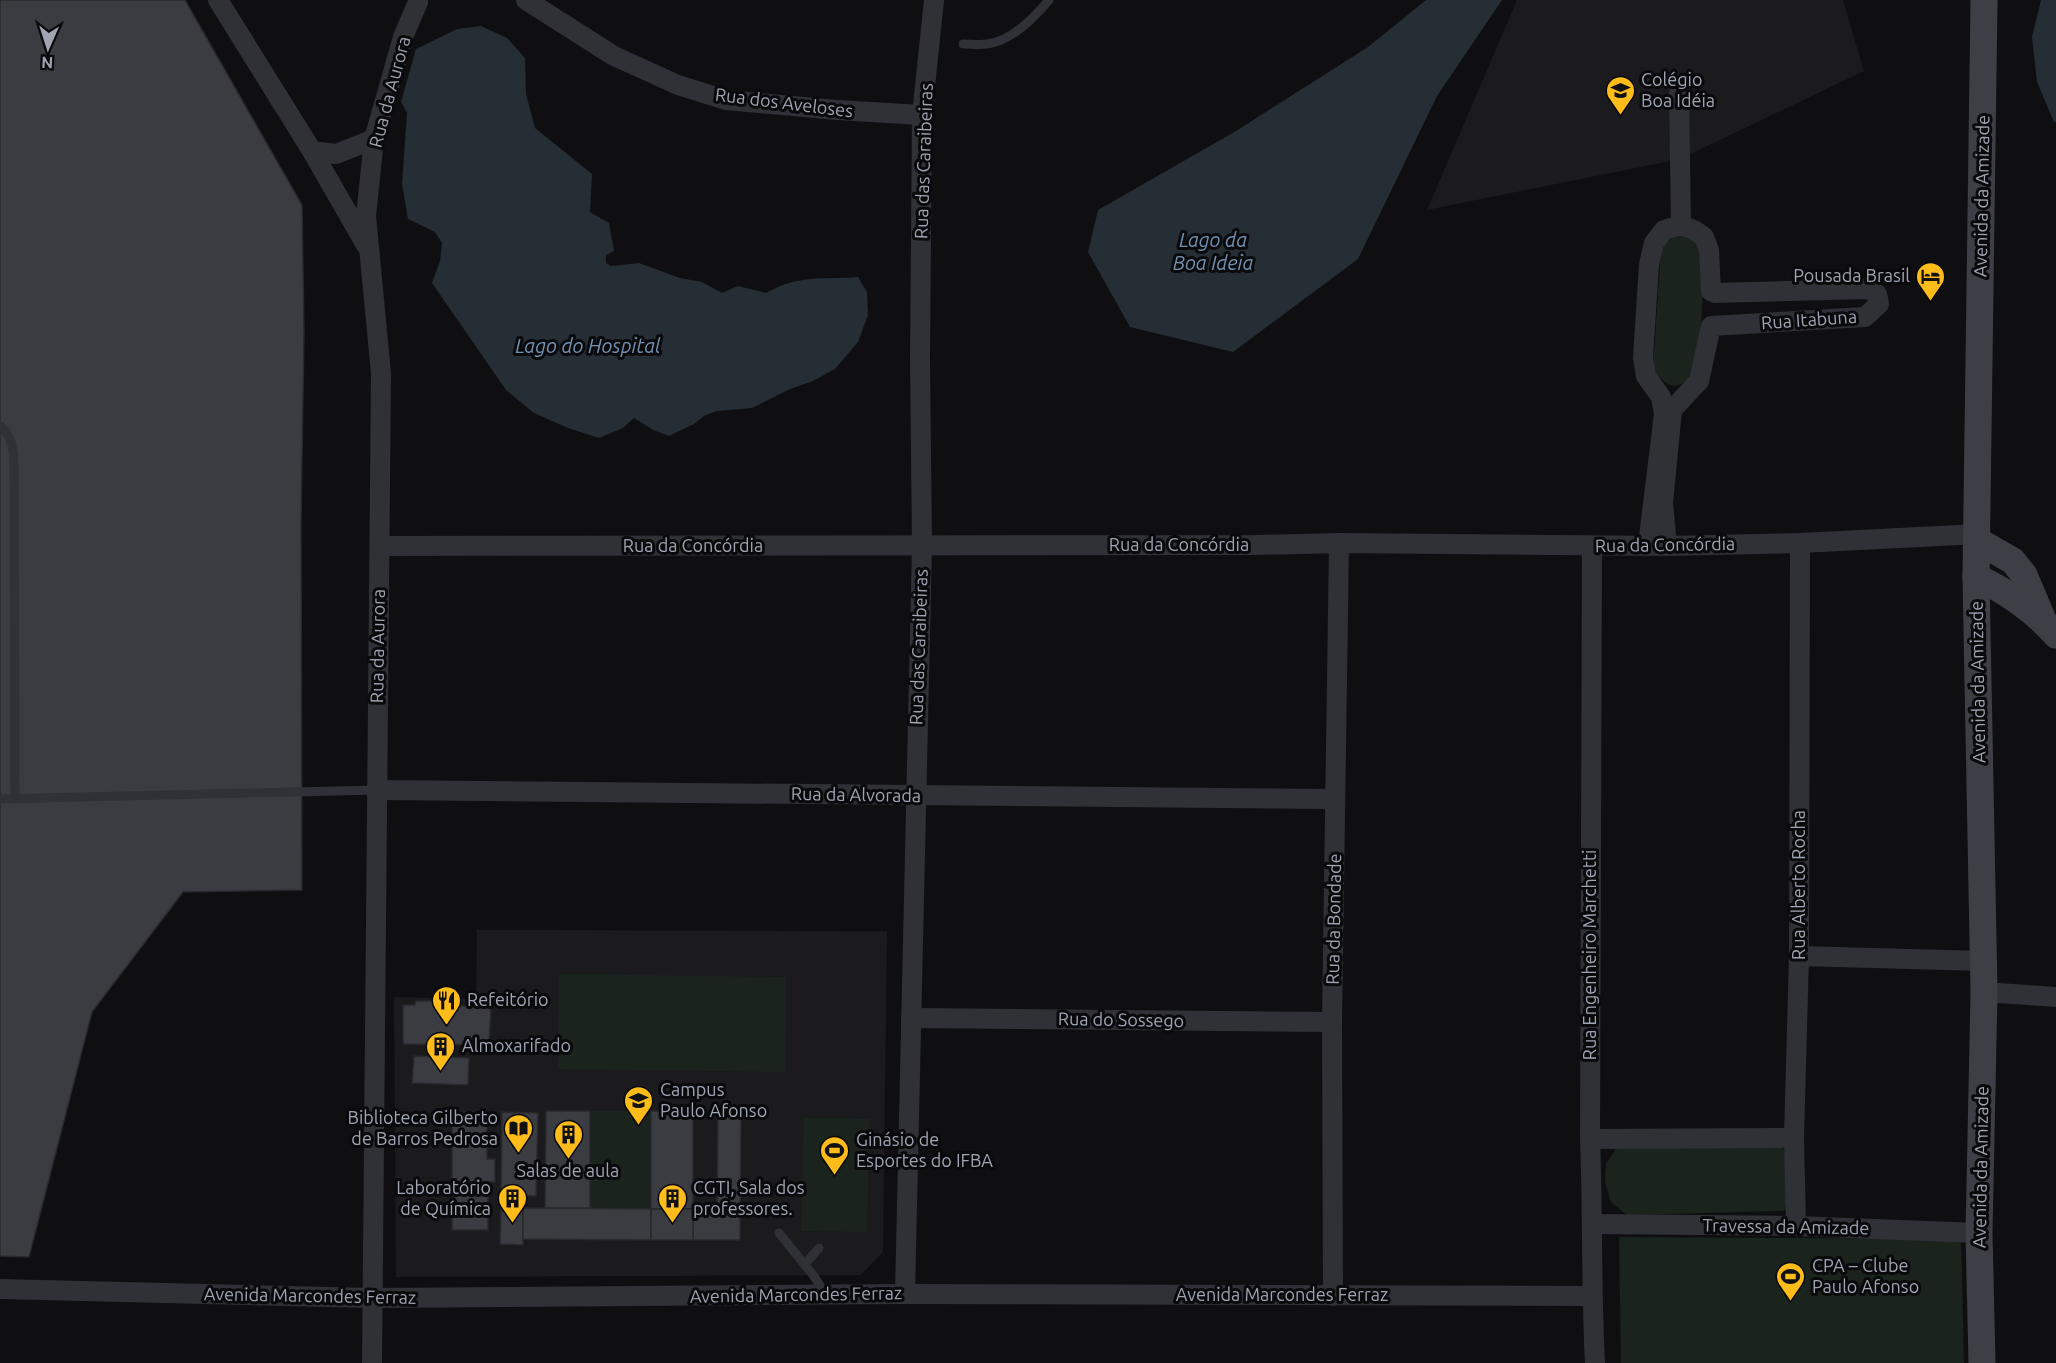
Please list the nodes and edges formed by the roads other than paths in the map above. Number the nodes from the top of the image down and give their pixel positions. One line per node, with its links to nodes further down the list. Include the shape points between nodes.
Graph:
1 (218, 0): 11 (street)
2 (526, 0): 9 (street, Rua dos Aveloses, via 614,56 678,86 726,100)
3 (934, 0): 9 (street, Rua das Caraibeiras)
4 (1049, 0): 7 (lane, via 1035,17 1009,36 989,44)
5 (1984, 0): 15 (street, Avenida da Amizade)
6 (419, 1): 10 (street, Rua da Aurora, via 403,37)
7 (963, 44)
8 (1679, 93): 12 (street)
9 (922, 116): 20 (street, Rua das Caraibeiras)
10 (374, 139): 11 (street, via 336,154); 13 (street, Rua da Aurora, via 366,216)
11 (312, 151): 13 (street)
12 (1681, 225): 18 (street, via 1664,230 1654,243 1649,264 1643,358 1646,376 1661,397 1664,414); 18 (street, Rua Itabuna, via 1704,237 1709,250 1712,291 1716,293 1868,289 1877,294 1879,304 1865,317 1711,326 1699,381 1672,410)
13 (369, 250): 19 (street, Rua da Aurora, via 381,373)
14 (0, 426): 27 (lane, via 6,430 14,451)
15 (1978, 537): 17 (street, Rua da Concórdia); 22 (street, Avenida da Amizade); 23 (street, via 2013,561)
16 (1339, 543): 20 (street, Rua da Concórdia); 21 (street, Rua da Concórdia); 28 (street, Rua da Bondade)
17 (1800, 543): 18 (street, Rua da Concórdia); 29 (street, Rua Alberto Rocha)
18 (1657, 545): 21 (street, Rua da Concórdia)
19 (380, 546): 20 (street, Rua da Concórdia); 24 (street, Rua da Aurora)
20 (922, 546): 25 (street, Rua das Caraibeiras)
21 (1592, 546): 36 (street, Rua Engenheiro Marchetti)
22 (1976, 577): 23 (street); 30 (street, Avenida da Amizade)
23 (2049, 627)
24 (376, 790): 25 (street, Rua da Alvorada); 27 (lane); 48 (street, Rua da Aurora)
25 (915, 796): 28 (street, Rua da Alvorada); 33 (street, Rua das Caraibeiras)
26 (0, 799): 27 (lane)
27 (15, 799)
28 (1335, 799): 34 (street, Rua da Bondade)
29 (1799, 956): 30 (street); 35 (street, Rua Alberto Rocha)
30 (1984, 961): 31 (street, Avenida da Amizade)
31 (1984, 992): 32 (street); 40 (street, Avenida da Amizade)
32 (2056, 997)
33 (911, 1018): 34 (street, Rua do Sossego); 44 (street, Rua das Caraibeiras)
34 (1332, 1022): 46 (street, Rua da Bondade)
35 (1794, 1138): 36 (street); 38 (street, Rua Alberto Rocha)
36 (1590, 1139): 37 (street, Rua Engenheiro Marchetti)
37 (1593, 1224): 38 (street, Travessa da Amizade); 47 (street, Rua Engenheiro Marchetti)
38 (1796, 1226): 40 (street, Travessa da Amizade)
39 (779, 1233): 42 (lane)
40 (1979, 1233): 51 (street, Avenida da Amizade)
41 (819, 1248): 42 (lane)
42 (805, 1264): 45 (lane)
43 (0, 1289): 48 (street, Avenida Marcondes Ferraz)
44 (905, 1294): 45 (street, Avenida Marcondes Ferraz); 46 (street, Avenida Marcondes Ferraz)
45 (827, 1295): 48 (street, Avenida Marcondes Ferraz)
46 (1333, 1296): 47 (street, Avenida Marcondes Ferraz)
47 (1592, 1296): 50 (street, Rua Engenheiro Marchetti)
48 (372, 1298): 49 (street, Rua da Aurora)
49 (372, 1363)
50 (1595, 1363)
51 (1982, 1363)

